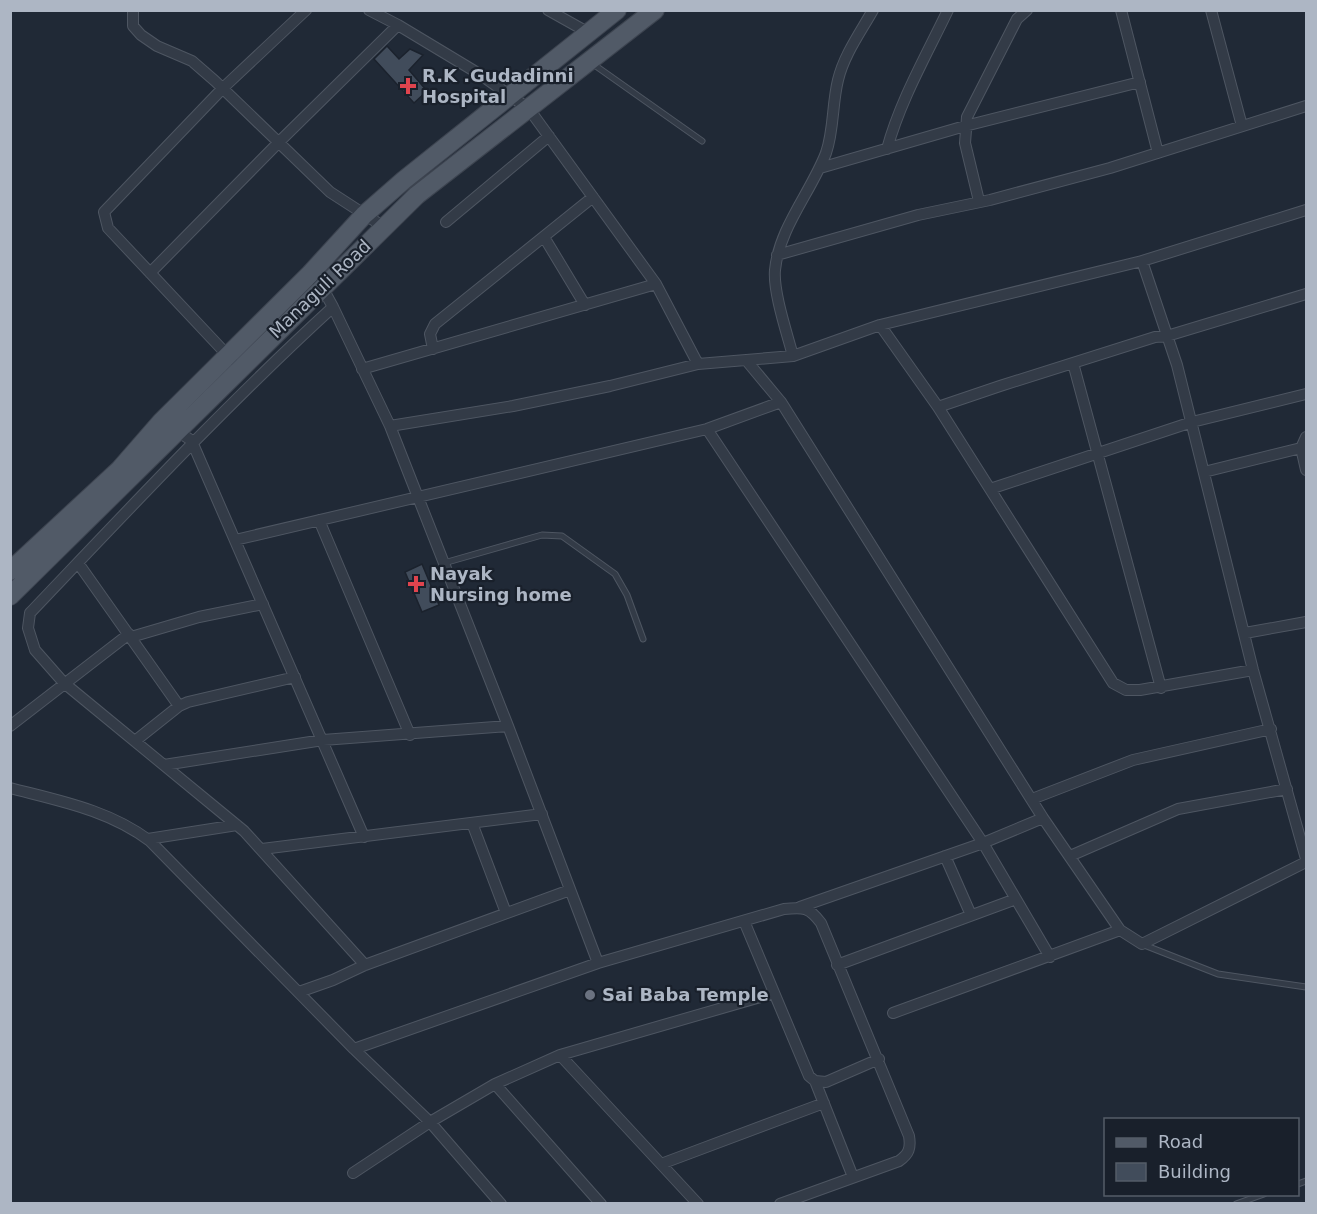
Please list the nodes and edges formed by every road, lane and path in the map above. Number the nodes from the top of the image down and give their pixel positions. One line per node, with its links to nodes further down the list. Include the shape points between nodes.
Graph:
1 (133, 10): 16 (street, via 133,26 141,35 192,61)
2 (306, 10): 16 (street)
3 (369, 10): 12 (street)
4 (548, 10): 13 (street)
5 (617, 10): 13 (main road, Managuli Road)
6 (655, 10): 14 (main road, Managuli Road)
7 (873, 10): 27 (street, via 840,72 830,137)
8 (948, 10): 25 (street, via 906,97)
9 (1027, 10): 20 (street, via 1017,19 970,108)
10 (1120, 10): 15 (street)
11 (1212, 10): 21 (street)
12 (398, 25): 17 (street); 24 (street)
13 (589, 33): 17 (main road, Managuli Road)
14 (590, 61): 19 (main road, Managuli Road); 23 (lane)
15 (1140, 82): 20 (street); 26 (street)
16 (223, 88): 24 (street); 37 (street, via 104,212 108,228)
17 (510, 94): 19 (street); 31 (main road, Managuli Road)
18 (1306, 106): 21 (street)
19 (529, 109): 22 (street); 33 (main road, Managuli Road, via 417,195)
20 (965, 126): 25 (street); 29 (street, via 965,143)
21 (1242, 126): 26 (street)
22 (549, 136): 28 (street); 32 (street)
23 (702, 141)
24 (279, 142): 31 (street, via 330,192); 37 (street)
25 (887, 149): 27 (street)
26 (1158, 153): 29 (street)
27 (820, 168): 35 (street)
28 (593, 197): 34 (street); 39 (street)
29 (979, 201): 35 (street)
30 (1306, 210): 36 (street)
31 (364, 215): 33 (street); 38 (main road, Managuli Road)
32 (446, 222)
33 (384, 227): 38 (main road, Managuli Road)
34 (544, 237): 41 (street); 45 (street, via 435,324 430,334)
35 (777, 255): 46 (street, via 775,283)
36 (1142, 261): 43 (street); 44 (street)
37 (150, 273): 48 (street)
38 (316, 281): 42 (street); 48 (main road, Managuli Road)
39 (656, 284): 41 (street); 50 (street)
40 (1306, 294): 44 (street)
41 (585, 304): 45 (street)
42 (333, 306): 51 (street); 60 (street)
43 (880, 325): 46 (street); 54 (street)
44 (1167, 336): 49 (street); 55 (street)
45 (433, 349): 51 (street)
46 (793, 356): 47 (street)
47 (746, 360): 50 (street); 53 (street)
48 (234, 362): 57 (main road, Managuli Road)
49 (1074, 363): 54 (street); 61 (street)
50 (698, 364): 56 (street, via 513,406)
51 (362, 369): 56 (street)
52 (1306, 394): 55 (street)
53 (781, 402): 58 (street); 92 (street)
54 (938, 408): 65 (street)
55 (1192, 422): 61 (street); 63 (street)
56 (390, 426): 66 (street)
57 (169, 427): 60 (street); 64 (main road, Managuli Road)
58 (707, 429): 66 (street); 99 (street)
59 (1306, 437): 62 (street)
60 (193, 444): 68 (street); 69 (street)
61 (1099, 452): 65 (street); 81 (street)
62 (1304, 459): 63 (street)
63 (1204, 472): 75 (street)
64 (124, 474): 71 (main road, Managuli Road); 72 (main road, Managuli Road)
65 (990, 489): 81 (street, via 1113,682 1126,690)
66 (418, 498): 67 (street); 70 (street)
67 (319, 520): 68 (street); 86 (street)
68 (235, 540): 73 (street)
69 (78, 563): 76 (street); 80 (street, via 30,613 27,628 35,650)
70 (444, 563): 77 (lane, via 542,535 562,536 615,574); 84 (street)
71 (10, 571)
72 (10, 596)
73 (263, 604): 76 (street); 79 (street)
74 (1306, 622): 75 (street)
75 (1245, 633): 78 (street)
76 (130, 636): 80 (street); 82 (street)
77 (643, 639)
78 (1253, 670): 81 (street); 85 (street)
79 (296, 677): 82 (street); 87 (street)
80 (63, 683): 83 (street); 88 (street)
81 (1161, 688)
82 (179, 706): 88 (street)
83 (10, 726)
84 (508, 726): 86 (street); 93 (street)
85 (1271, 729): 91 (street); 92 (street, via 1133,760)
86 (410, 735): 87 (street)
87 (323, 740): 89 (street); 97 (street)
88 (135, 741): 89 (street)
89 (165, 765): 96 (street)
90 (10, 788): 98 (street, via 87,808)
91 (1287, 789): 102 (street, via 1178,809); 103 (street)
92 (1032, 799): 94 (street)
93 (542, 814): 95 (street); 104 (street)
94 (1042, 818): 99 (street); 102 (street)
95 (472, 823): 97 (street); 107 (street)
96 (237, 825): 98 (street); 100 (street)
97 (364, 837): 100 (street)
98 (148, 839): 117 (street)
99 (983, 843): 101 (street); 105 (street)
100 (262, 849): 114 (street)
101 (945, 856): 106 (street); 108 (street)
102 (1070, 856): 110 (street)
103 (1306, 860): 111 (street)
104 (570, 890): 107 (street); 113 (street)
105 (1016, 899): 108 (street); 112 (street)
106 (800, 908): 109 (street); 115 (street, via 812,911 821,923)
107 (506, 913): 114 (street)
108 (971, 915): 115 (street)
109 (744, 921): 113 (street); 118 (street)
110 (1120, 930): 111 (street); 112 (street)
111 (1142, 944): 116 (lane, via 1218,975)
112 (1050, 957): 119 (street)
113 (598, 963): 120 (street)
114 (365, 965): 117 (street)
115 (837, 965): 122 (street)
116 (1306, 987)
117 (299, 992): 120 (street)
118 (774, 993): 121 (street); 123 (street, via 808,1076)
119 (893, 1013)
120 (354, 1048): 126 (street)
121 (560, 1055): 124 (street); 127 (street)
122 (879, 1059): 123 (street, via 826,1082); 129 (street, via 910,1146 907,1155 898,1161)
123 (815, 1081): 125 (street)
124 (495, 1084): 126 (street); 132 (street)
125 (824, 1103): 127 (street); 129 (street)
126 (430, 1122): 128 (street); 131 (street)
127 (661, 1164): 133 (street)
128 (353, 1173)
129 (853, 1177): 134 (street)
130 (1258, 1196): 135 (lane)
131 (501, 1203)
132 (601, 1203)
133 (698, 1203)
134 (781, 1203)
135 (1236, 1203)

